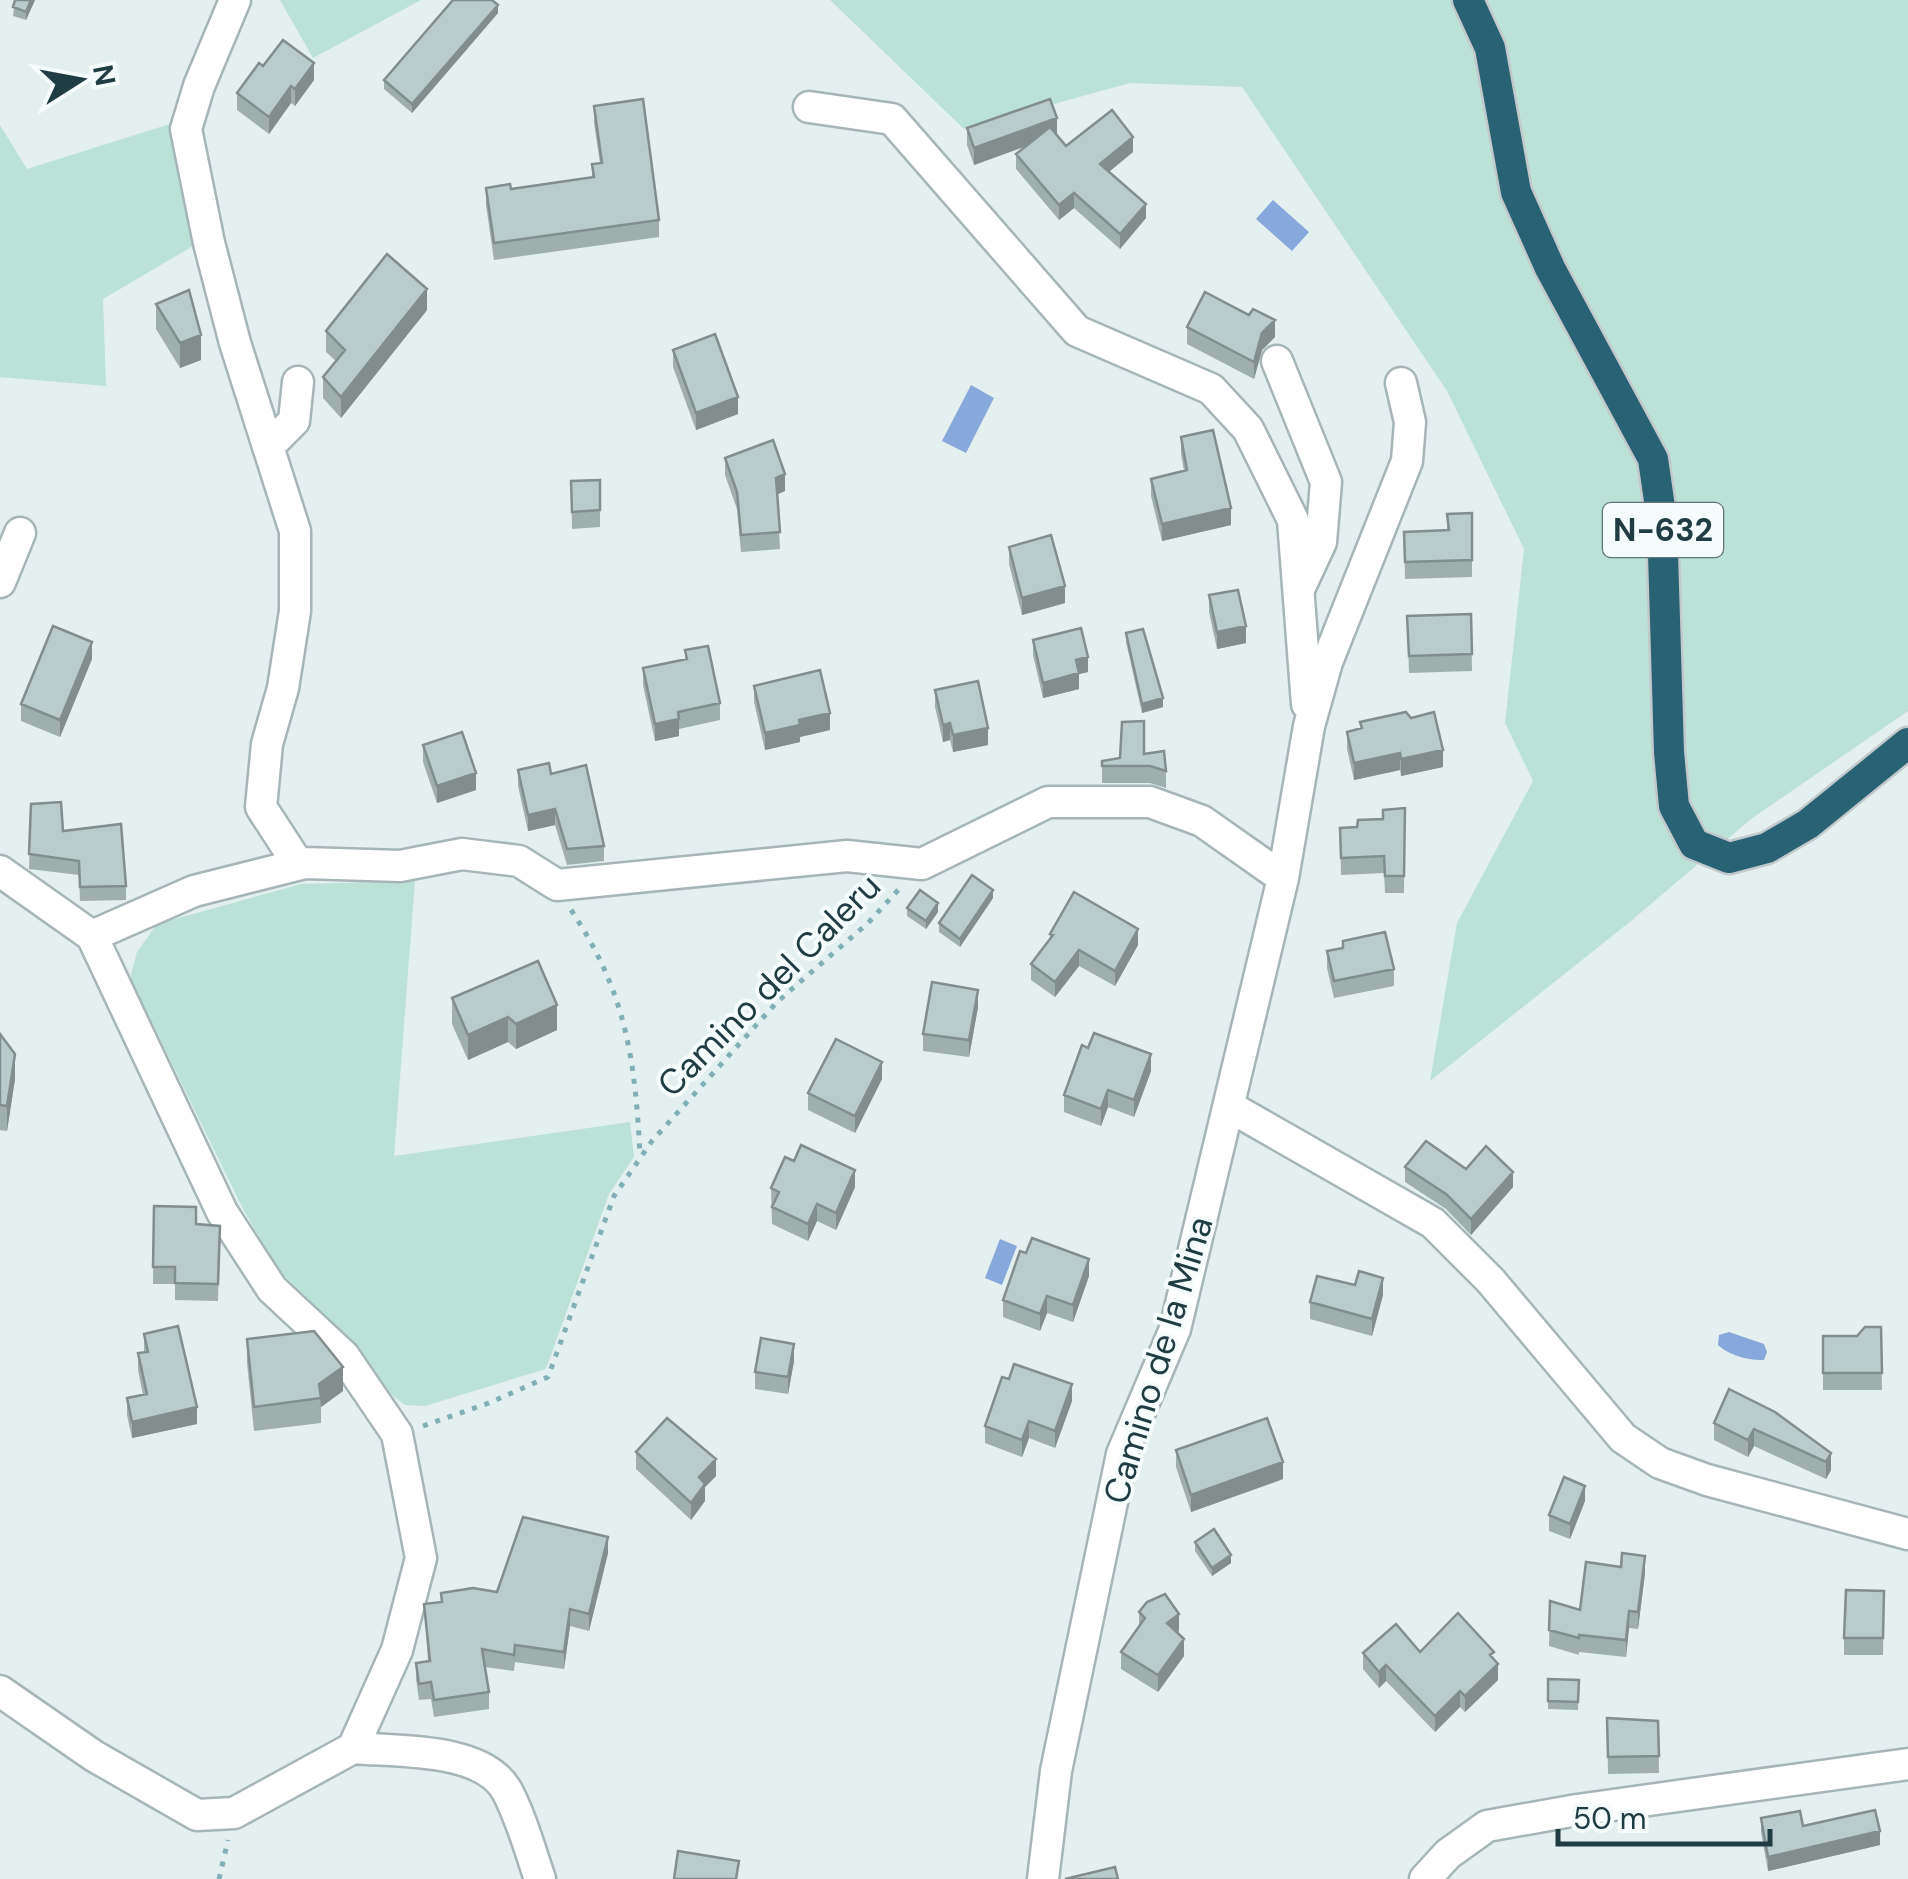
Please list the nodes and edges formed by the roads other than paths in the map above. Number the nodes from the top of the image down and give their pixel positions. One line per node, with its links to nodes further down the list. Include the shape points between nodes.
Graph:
1 (234, 0): 7 (street, via 186,129 209,243)
2 (1468, 0): 12 (highway, N-632, via 1490,48 1516,192 1653,459 1662,522 1674,806 1694,844 1729,858 1767,848 1808,824)
3 (810, 107): 10 (street, via 892,119 1078,331 1210,390 1248,429 1293,520)
4 (1277, 362): 10 (street, via 1326,482 1321,542)
5 (298, 382): 7 (street, via 294,421)
6 (1402, 383): 11 (street, via 1410,422 1406,460 1327,662)
7 (268, 447): 13 (street, via 294,531 295,611 261,808)
8 (20, 533): 9 (street)
9 (0, 582)
10 (1298, 590): 11 (street)
11 (1309, 726): 15 (street, Camino de la Mina)
12 (1908, 744)
13 (298, 864): 15 (street, via 400,866 462,854 519,861 557,885 847,856 922,864 1048,802 1150,802 1202,820); 16 (street, via 194,890)
14 (0, 871): 16 (street)
15 (1283, 878): 17 (street, Camino de la Mina)
16 (92, 936): 20 (street, via 222,1212 272,1288 344,1356 397,1434 421,1558 398,1650)
17 (1230, 1107): 18 (street, via 1434,1223 1623,1438 1660,1464); 23 (street, Camino de la Mina, via 1175,1328 1122,1454 1056,1771)
18 (1908, 1534)
19 (0, 1691): 20 (street, via 94,1756 197,1814 234,1812)
20 (353, 1748): 22 (street, via 448,1756 489,1770 506,1789)
21 (1908, 1764): 24 (street, via 1488,1826)
22 (540, 1879)
23 (1043, 1879)
24 (1425, 1879)

